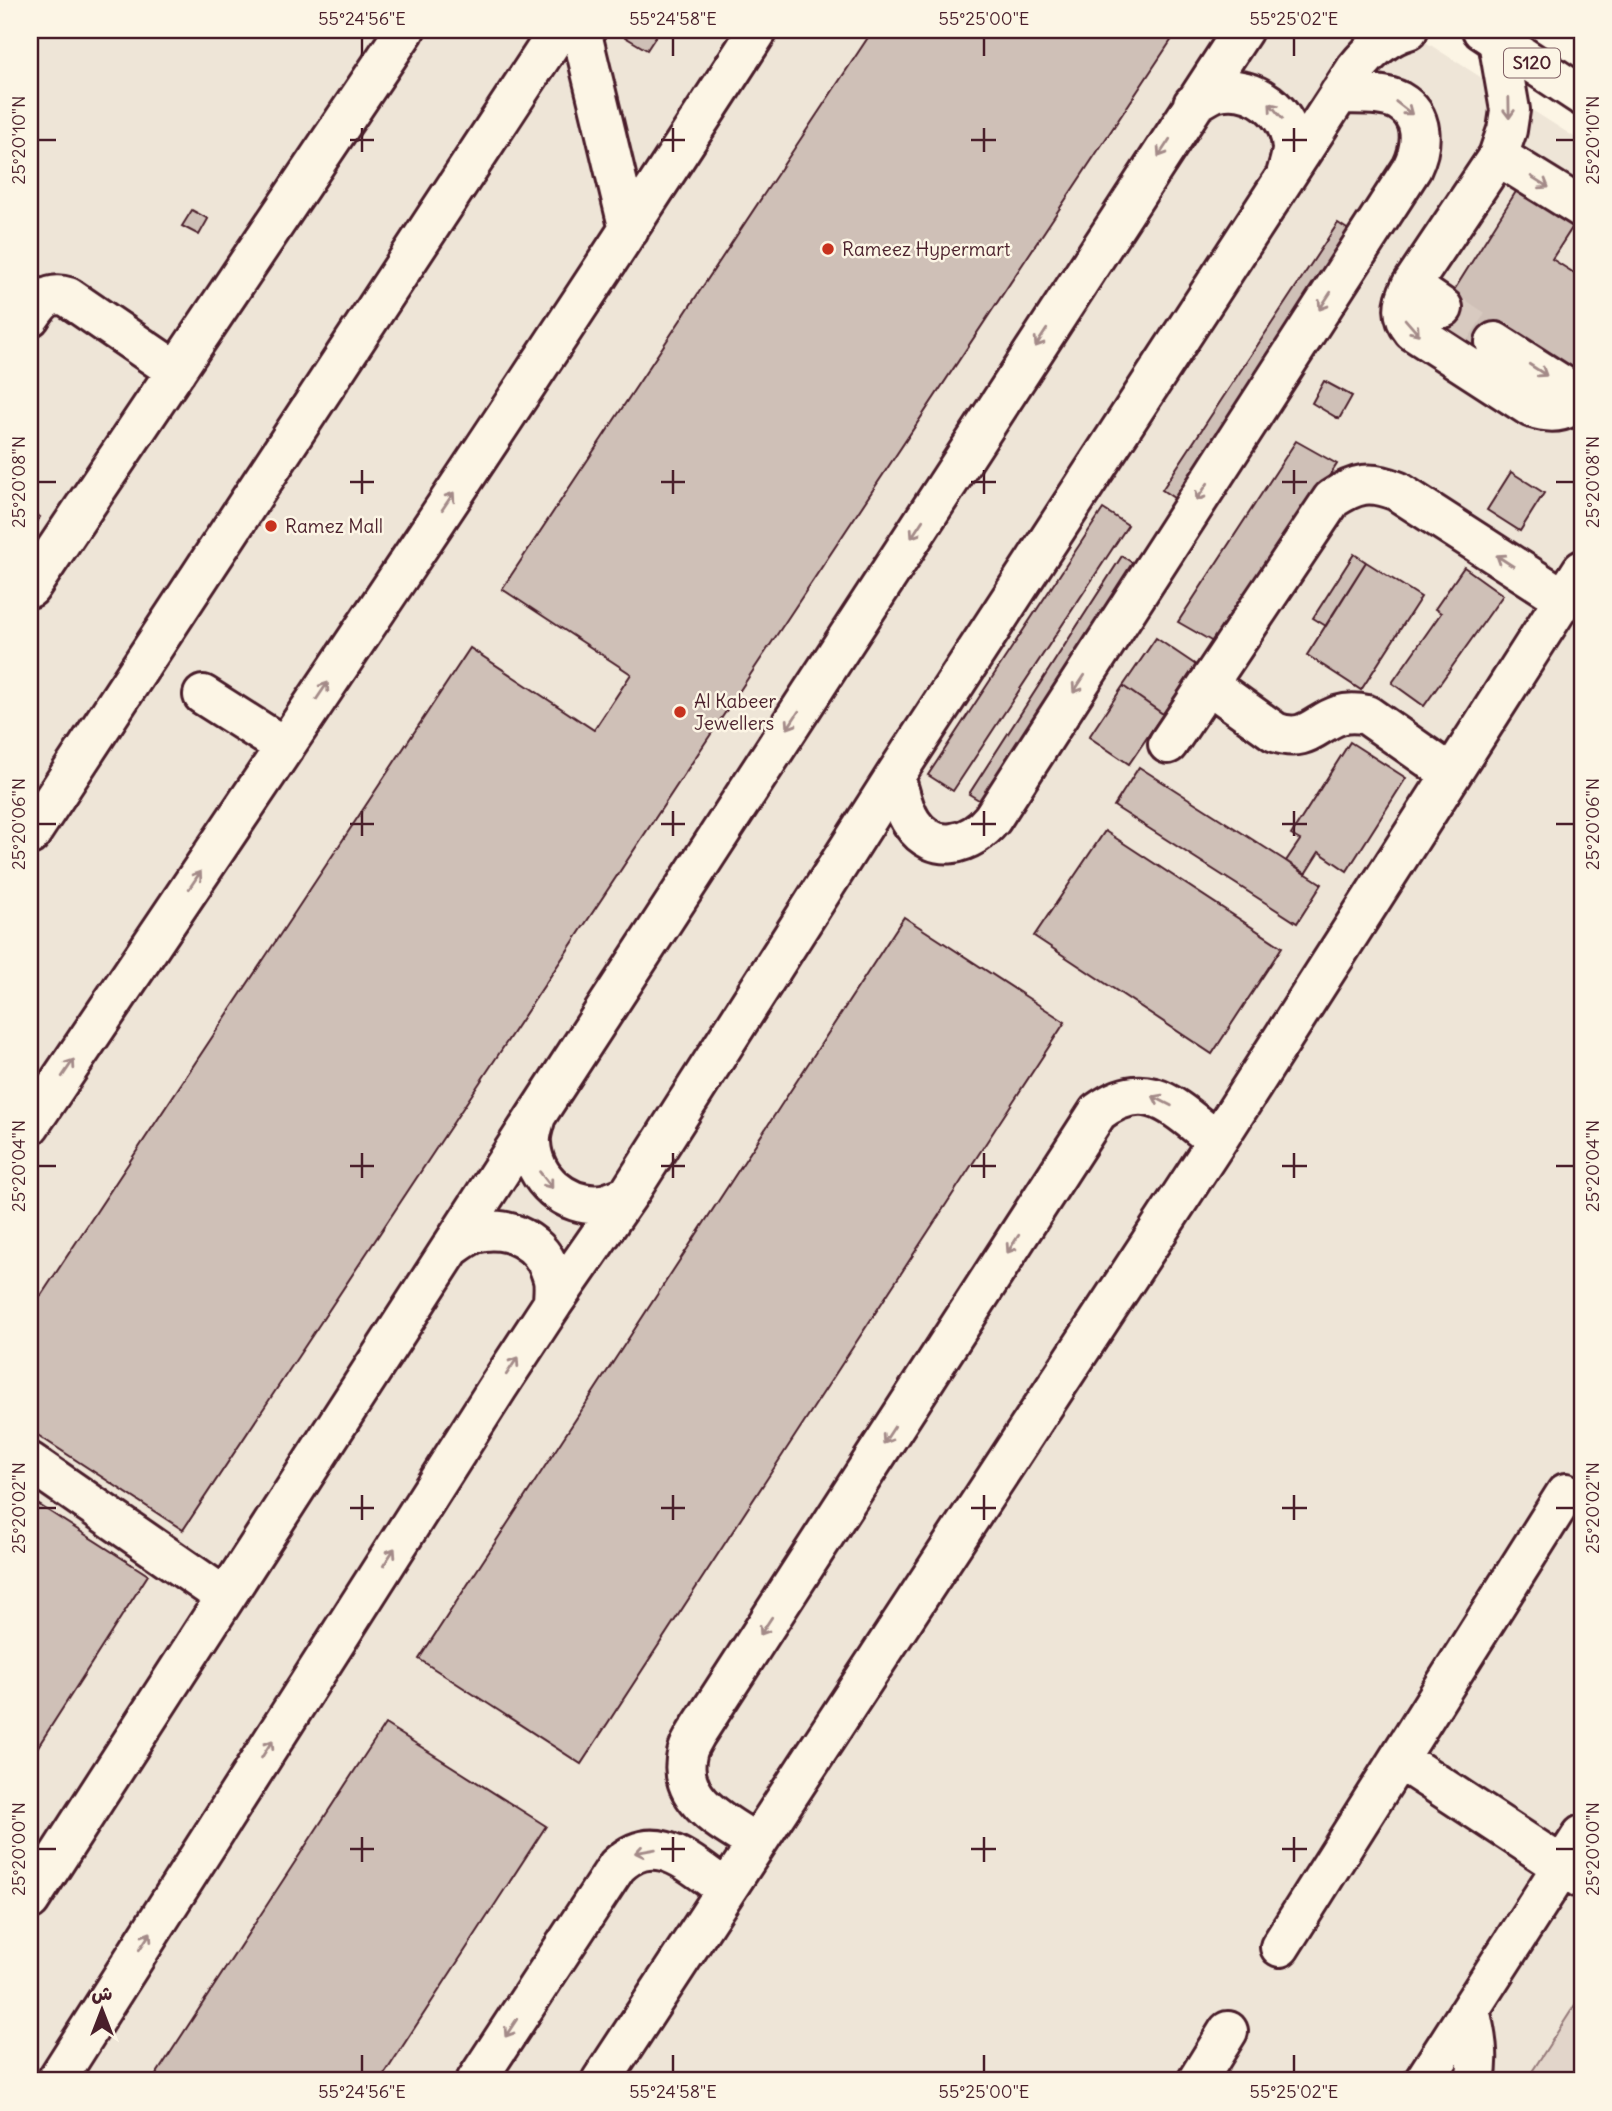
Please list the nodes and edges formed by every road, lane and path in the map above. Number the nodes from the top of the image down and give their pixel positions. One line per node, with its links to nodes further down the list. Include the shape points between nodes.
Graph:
1 (405, 30): 19 (street)
2 (559, 30): 29 (street)
3 (581, 30): 14 (street)
4 (758, 30): 14 (street)
5 (1243, 30): 10 (street)
6 (1408, 30): 8 (street, via 1368,54)
7 (1490, 35): 9 (street, S120); 11 (street, one-way to 11, via 1510,110)
8 (1339, 94): 12 (street); 28 (street, one-way to 28, via 1398,101 1413,114 1421,132 1420,151 1412,168 992,819 965,842 947,844 929,838 914,826 905,810)
9 (1582, 96)
10 (1193, 104): 12 (street, one-way to 10, via 1292,149 1286,123 1268,102 1244,91 1217,91); 30 (street, one-way to 30)
11 (1498, 156): 13 (street, one-way to 13); 15 (street)
12 (1286, 175): 28 (street)
13 (1582, 208)
14 (629, 230): 26 (street, one-way to 14)
15 (1410, 286): 16 (street); 20 (street, one-way to 20, via 1403,314 1413,331 1532,408 1560,412 1574,407)
16 (1443, 308)
17 (30, 317): 19 (street, via 44,299 60,294)
18 (1495, 342): 20 (street, one-way to 20)
19 (176, 371): 22 (street)
20 (1581, 396)
21 (1572, 584): 23 (street, one-way to 23, via 1396,491 1364,484 1332,499); 27 (street)
22 (30, 589)
23 (1208, 684): 25 (street); 27 (street, via 1286,736 1310,732 1342,713 1367,715)
24 (203, 695): 26 (street)
25 (1168, 744)
26 (285, 747): 31 (street, one-way to 26)
27 (1451, 774): 32 (street)
28 (895, 776): 33 (street)
29 (30, 835)
30 (536, 1116): 33 (street, one-way to 33, via 531,1142 537,1168 553,1189 576,1202 603,1204); 34 (street)
31 (30, 1125)
32 (1217, 1141): 40 (street); 40 (street, one-way to 40, via 1170,1104 1152,1096 1132,1094 1098,1112 687,1754 686,1776 694,1797 709,1813)
33 (628, 1195): 35 (street)
34 (451, 1248): 35 (street, via 472,1234 498,1231 523,1237 542,1255 553,1277); 38 (street)
35 (553, 1303): 46 (street, one-way to 35)
36 (30, 1462): 38 (street)
37 (1566, 1493): 39 (street)
38 (225, 1597): 43 (street)
39 (1399, 1759): 41 (street); 44 (street)
40 (756, 1843): 42 (street)
41 (1575, 1860): 45 (street)
42 (726, 1889): 50 (street, one-way to 50, via 674,1854 643,1849 629,1855 617,1866); 51 (street)
43 (30, 1900)
44 (1280, 1947)
45 (1470, 2010): 53 (street); 54 (street, via 1478,2044)
46 (98, 2013): 48 (street, via 65,2036); 49 (street)
47 (1228, 2031): 52 (street)
48 (36, 2081)
49 (56, 2081)
50 (476, 2081)
51 (601, 2081)
52 (1197, 2081)
53 (1424, 2081)
54 (1475, 2081)

